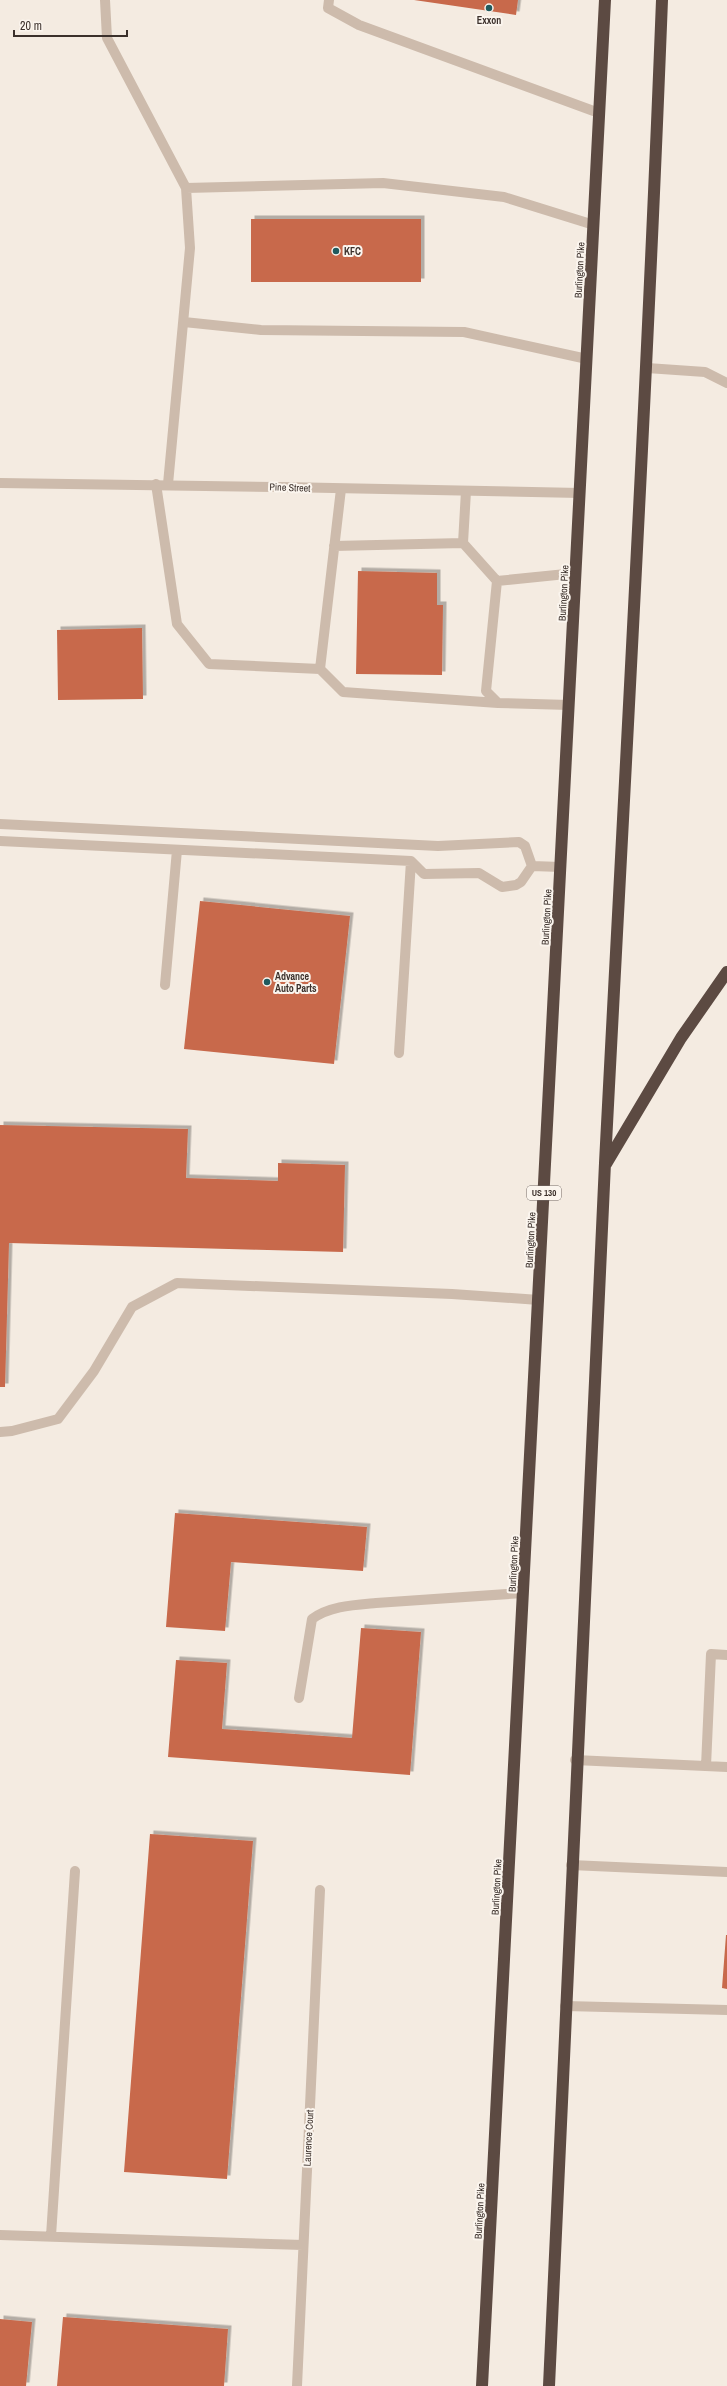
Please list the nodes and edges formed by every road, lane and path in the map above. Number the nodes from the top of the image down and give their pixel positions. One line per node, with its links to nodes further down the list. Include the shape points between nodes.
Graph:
1 (105, 0): 6 (street, via 107,38)
2 (330, 0): 5 (street, via 328,8 358,25)
3 (605, 0): 5 (highway, Burlington Pike / US 130)
4 (662, 0): 10 (highway)
5 (599, 113): 7 (highway, Burlington Pike / US 130)
6 (186, 188): 7 (street, via 383,183 504,197); 8 (street, via 190,248)
7 (594, 225): 9 (highway, Burlington Pike / US 130)
8 (184, 322): 9 (street, via 261,330 464,332); 14 (street)
9 (587, 359): 17 (highway, Burlington Pike / US 130)
10 (647, 368): 11 (street, via 705,372); 34 (highway)
11 (727, 383)
12 (0, 483): 13 (street, Pine Street)
13 (156, 484): 14 (street, Pine Street); 22 (street, via 177,624 209,664)
14 (168, 484): 15 (street, Pine Street)
15 (340, 489): 16 (street, Pine Street); 19 (street)
16 (466, 491): 17 (street, Pine Street); 18 (street)
17 (580, 493): 20 (highway, Burlington Pike / US 130)
18 (463, 542): 19 (street); 21 (street)
19 (334, 546): 22 (street)
20 (576, 573): 21 (street); 24 (highway, Burlington Pike / US 130)
21 (497, 581): 23 (street, via 486,691)
22 (320, 669): 23 (street, via 343,692)
23 (498, 703): 24 (street)
24 (569, 705): 30 (highway, Burlington Pike / US 130)
25 (0, 824): 29 (street, via 438,846 519,842 525,846)
26 (0, 841): 27 (street)
27 (176, 850): 28 (street); 32 (street)
28 (411, 861): 29 (street, via 424,874 480,873 502,887 516,885); 33 (street)
29 (532, 866): 30 (street)
30 (560, 867): 35 (highway, Burlington Pike / US 130)
31 (727, 972): 34 (highway, via 681,1038)
32 (165, 985)
33 (399, 1053)
34 (604, 1167): 40 (highway)
35 (539, 1300): 36 (street, via 178,1283 132,1307 94,1371 58,1419); 37 (highway, Burlington Pike / US 130)
36 (0, 1432)
37 (523, 1593): 39 (street, via 360,1604 321,1613 312,1619); 53 (highway, Burlington Pike / US 130)
38 (727, 1655): 41 (street, via 711,1654)
39 (299, 1698)
40 (575, 1760): 41 (street); 43 (highway)
41 (706, 1766): 42 (street)
42 (727, 1767)
43 (571, 1865): 45 (street); 47 (highway)
44 (75, 1871): 50 (street)
45 (727, 1872)
46 (320, 1890): 51 (street, Laurence Court)
47 (565, 2006): 48 (street); 54 (highway)
48 (727, 2010)
49 (0, 2234): 50 (street)
50 (51, 2236): 51 (street)
51 (303, 2245): 52 (street, Laurence Court)
52 (297, 2386)
53 (482, 2386)
54 (549, 2386)

